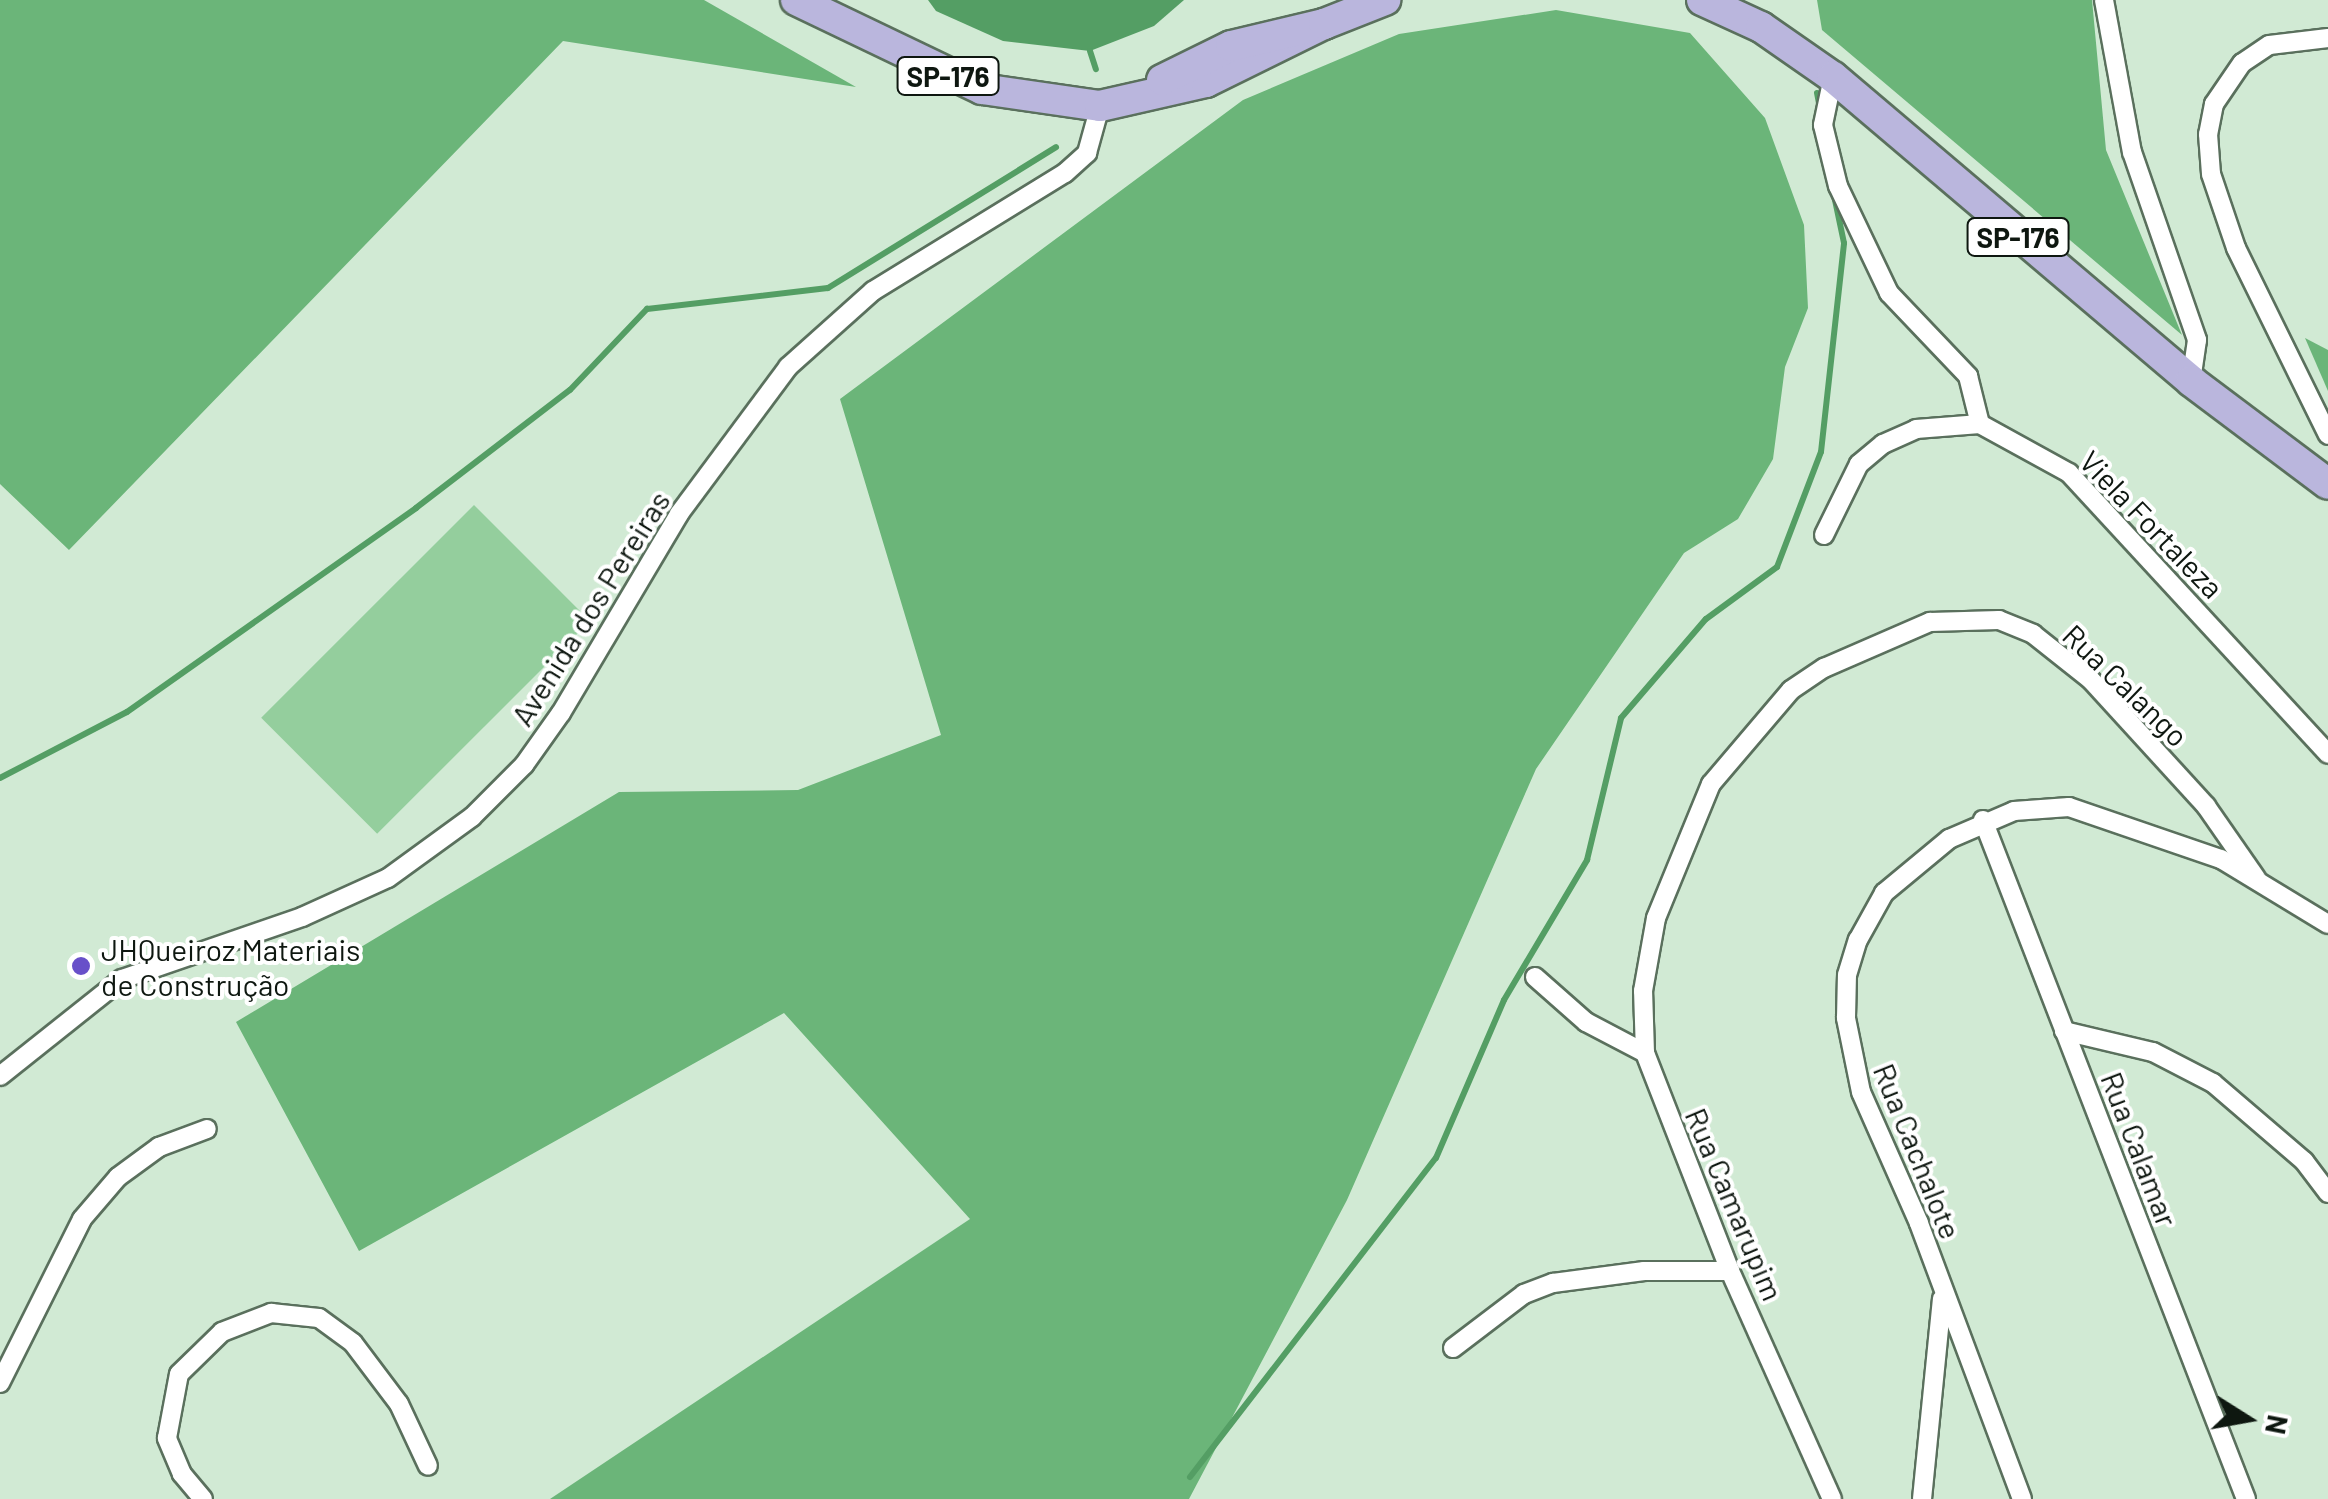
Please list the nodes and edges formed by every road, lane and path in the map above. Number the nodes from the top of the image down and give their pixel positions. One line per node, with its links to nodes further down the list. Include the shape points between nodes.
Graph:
1 (796, 0): 7 (main road, SP-176, via 982,89)
2 (1385, 0): 7 (main road, via 1324,24 1231,46)
3 (1702, 0): 6 (main road, SP-176, via 1761,27)
4 (2104, 0): 8 (street, via 2132,152 2197,340)
5 (2328, 38): 10 (street, via 2270,45 2242,62 2214,104 2208,134 2211,174 2236,248)
6 (1833, 77): 8 (main road, SP-176); 9 (street, via 1823,124 1838,186 1889,294 1968,376)
7 (1107, 105): 20 (street, Avenida dos Pereiras, via 1087,153 1064,173 874,291 788,368 678,514 562,713 524,766 472,817 388,878 302,917 122,978)
8 (2190, 381): 11 (main road, SP-176)
9 (1980, 424): 12 (street, via 1916,429 1883,444 1859,464); 13 (street, Viela Fortaleza, via 2070,473)
10 (2328, 435)
11 (2328, 484)
12 (1824, 536)
13 (2328, 754)
14 (1982, 820): 15 (street, Rua Cachalote, via 2069,807 2137,826); 18 (street, Rua Calamar); 24 (street, Rua Cachalote, via 1925,855 1884,893 1847,975 1846,1018 1861,1092)
15 (2256, 878): 16 (street, Rua Cachalote); 19 (street, Rua Calango, via 2181,776 2091,680 2033,634 1983,618 1930,622 1870,643 1791,690 1711,784 1656,918 1644,991)
16 (2328, 924)
17 (1535, 976): 19 (street, via 1586,1022)
18 (2064, 1031): 22 (street, via 2153,1052 2213,1083 2304,1160); 32 (street, Rua Calamar)
19 (1645, 1053): 23 (street, Rua Camarupim)
20 (0, 1076)
21 (207, 1129): 26 (street, via 159,1146 118,1177 82,1219)
22 (2328, 1193)
23 (1730, 1271): 25 (street, via 1644,1271 1553,1283 1524,1294); 29 (street, Rua Camarupim)
24 (1943, 1293): 30 (street); 31 (street, Rua Cachalote)
25 (1453, 1348)
26 (0, 1383)
27 (428, 1466): 28 (street, via 399,1404 353,1342 319,1318 271,1314 222,1332 175,1385 167,1438 182,1474)
28 (203, 1499)
29 (1832, 1499)
30 (1922, 1499)
31 (2022, 1499)
32 (2246, 1499)

